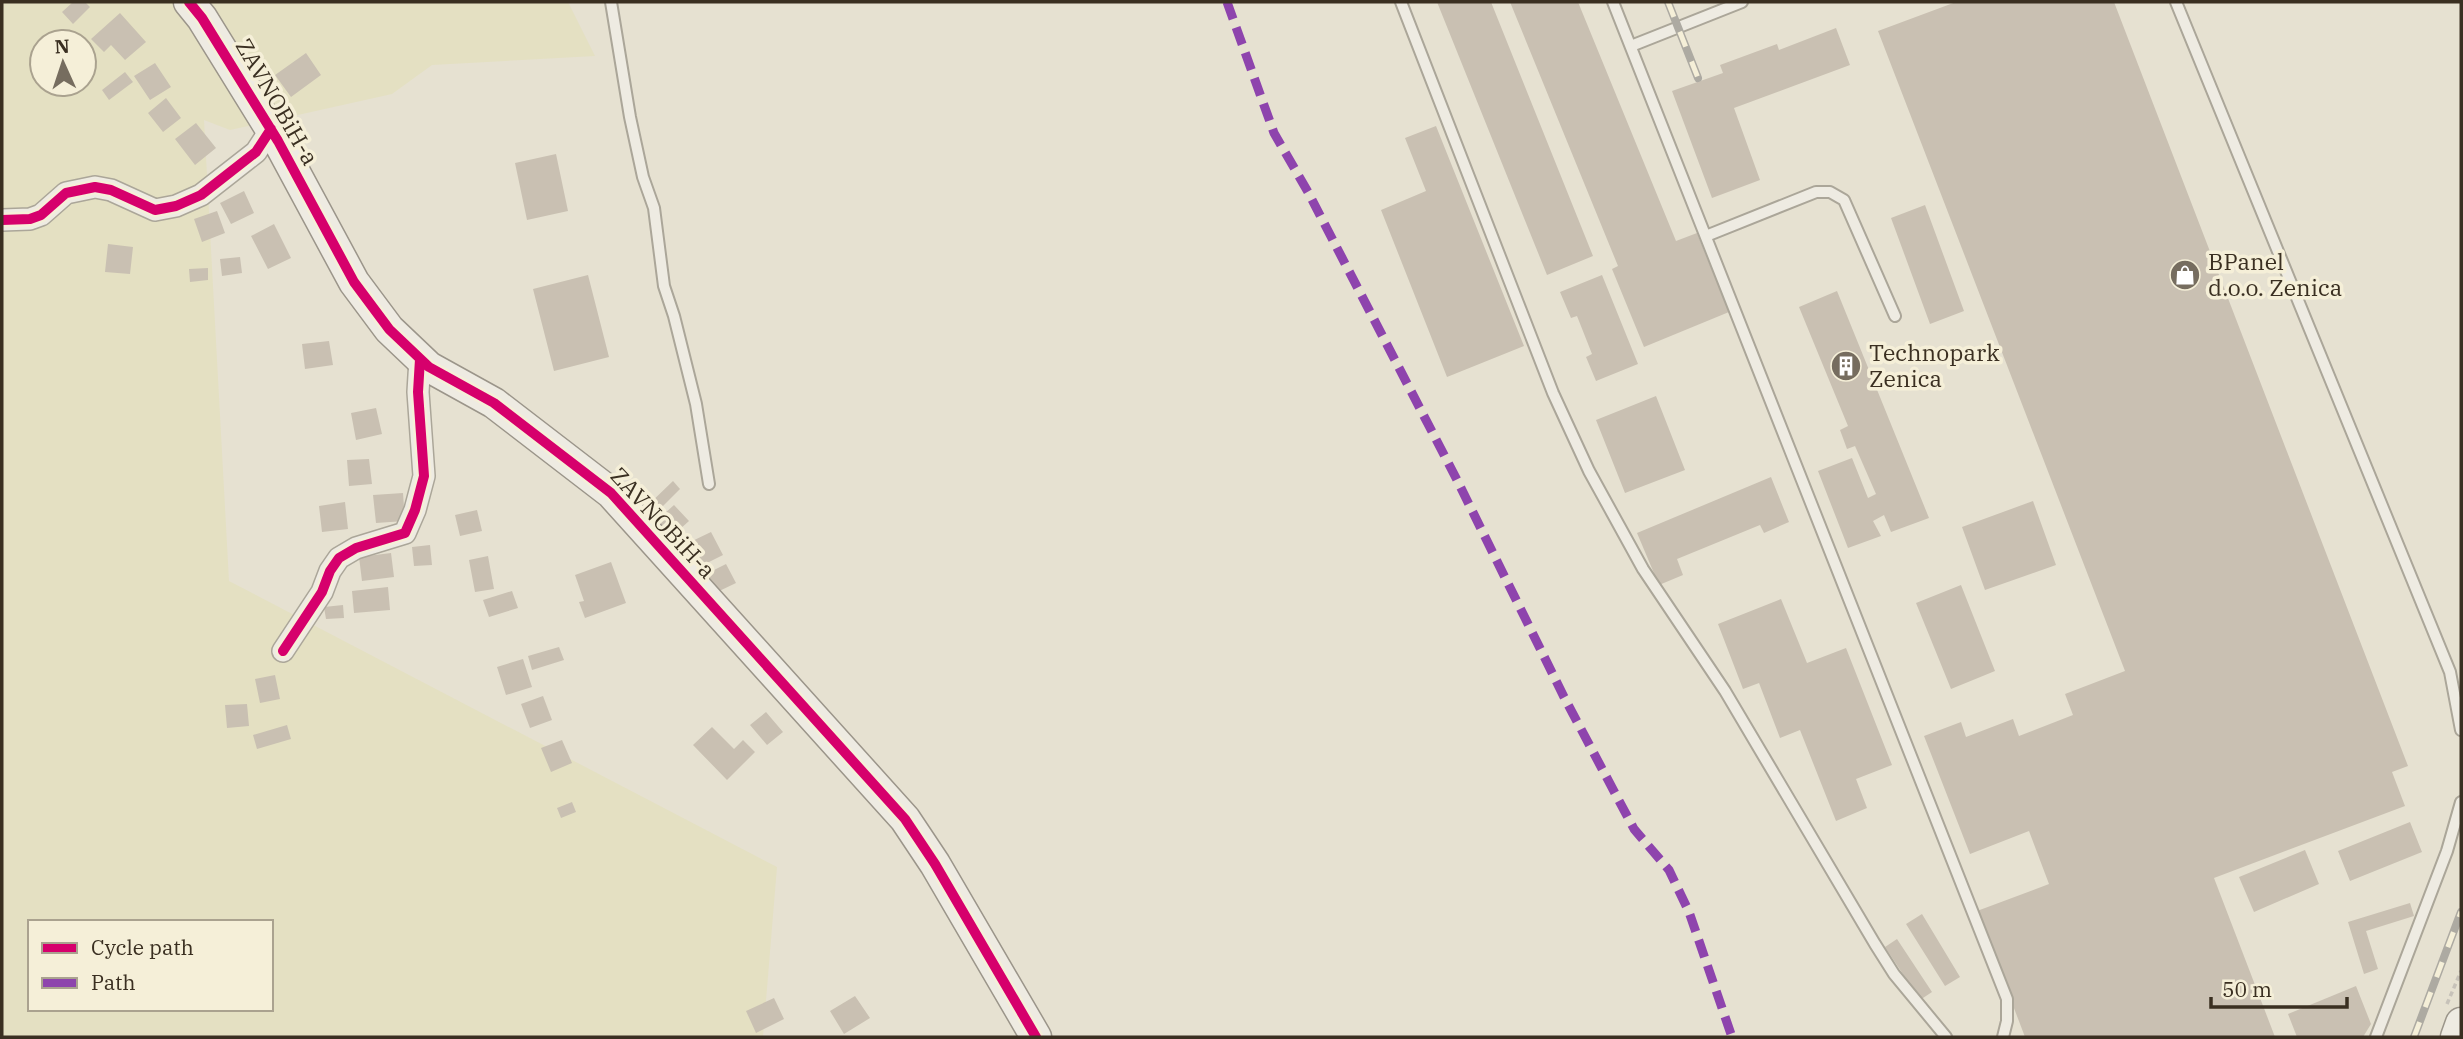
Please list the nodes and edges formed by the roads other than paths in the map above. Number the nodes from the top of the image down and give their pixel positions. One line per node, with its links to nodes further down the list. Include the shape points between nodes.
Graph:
1 (189, 2): 8 (main road, ZAVNOBiH-a)
2 (611, 2): 13 (lane, via 630,117 654,208 664,286 696,404)
3 (1401, 2): 19 (lane, via 1553,393 1589,471 1643,569 1725,691 1875,944)
4 (1613, 2): 7 (lane)
5 (1742, 2): 7 (lane)
6 (2176, 2): 15 (lane, via 2450,672)
7 (1631, 47): 10 (lane)
8 (271, 129): 9 (street, via 256,152 201,195 176,206 155,210 95,187 66,193 30,219); 12 (main road, ZAVNOBiH-a, via 354,282 389,329)
9 (2, 220)
10 (1706, 236): 11 (lane, via 1816,192 1830,192 1844,200); 20 (lane, via 2007,999)
11 (1895, 316)
12 (419, 359): 14 (street, via 424,476 405,533 339,558); 18 (main road, ZAVNOBiH-a, via 494,402 611,493 905,819)
13 (709, 484)
14 (283, 651)
15 (2461, 730)
16 (2461, 802): 21 (lane, via 2447,851)
17 (2461, 1023): 22 (main road)
18 (1035, 1037)
19 (1946, 1037)
20 (2003, 1037)
21 (2376, 1037)
22 (2456, 1037)

